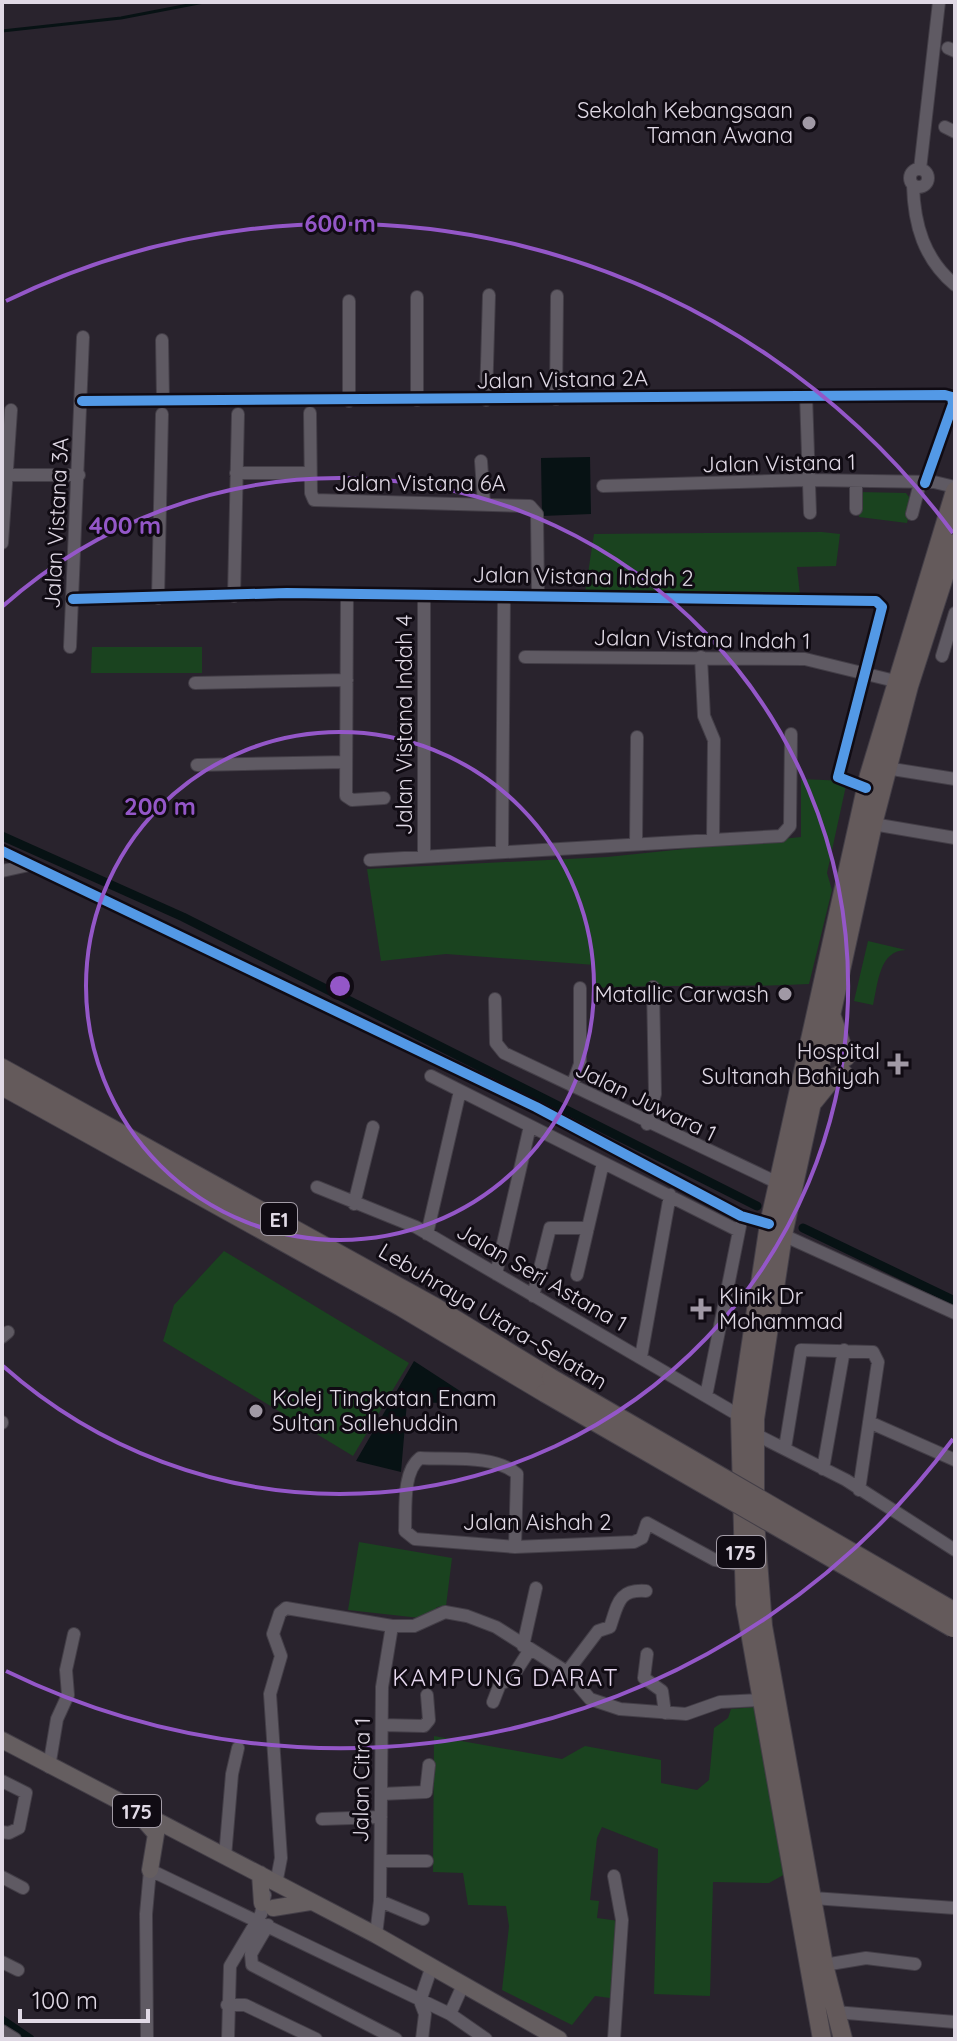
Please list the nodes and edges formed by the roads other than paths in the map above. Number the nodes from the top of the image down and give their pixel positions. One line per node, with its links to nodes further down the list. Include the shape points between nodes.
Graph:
1 (939, 2): 2 (street, via 920,169 911,173 919,185 916,221 930,258)
2 (955, 285)
3 (489, 295): 12 (street)
4 (557, 296): 10 (street)
5 (417, 297): 11 (street)
6 (349, 301): 14 (street)
7 (83, 337): 13 (street, Jalan Vistana 3A)
8 (162, 340): 15 (street)
9 (806, 395): 10 (street, Jalan Vistana 2A); 24 (street); 26 (street, Jalan Vistana 2A, via 950,396 953,404)
10 (556, 399): 12 (street, Jalan Vistana 2A)
11 (417, 400): 12 (street, Jalan Vistana 2A); 14 (street, Jalan Vistana 2A)
12 (486, 400)
13 (82, 401): 15 (street, Jalan Vistana 2A); 23 (street, Jalan Vistana 3A)
14 (349, 401): 15 (street, Jalan Vistana 2A, via 248,398)
15 (162, 407): 40 (street)
16 (11, 410): 22 (street)
17 (310, 413): 21 (street)
18 (238, 414): 20 (street)
19 (481, 461): 29 (street)
20 (236, 473): 21 (street); 37 (street)
21 (310, 473): 29 (street, Jalan Vistana 6A, via 314,500)
22 (6, 475): 23 (street); 33 (street)
23 (79, 475): 41 (street, Jalan Vistana 3A)
24 (808, 480): 25 (street, Jalan Vistana 1); 27 (street, Jalan Vistana 1); 31 (street)
25 (856, 482): 26 (street, Jalan Vistana 1); 30 (street)
26 (922, 483): 28 (street, Jalan Vistana 1); 32 (street)
27 (603, 486)
28 (955, 489): 49 (highway, 175)
29 (484, 504): 39 (street, Jalan Vistana 6A, via 521,503 537,514)
30 (856, 509)
31 (810, 513)
32 (912, 514)
33 (2, 543)
34 (954, 550): 55 (highway, 175)
35 (347, 594): 36 (street, Jalan Vistana Indah 2); 37 (street, Jalan Vistana Indah 2); 48 (street)
36 (424, 595): 38 (street, Jalan Vistana Indah 2); 65 (street, Jalan Vistana Indah 4)
37 (234, 596): 40 (street, Jalan Vistana Indah 2)
38 (504, 596): 39 (street, Jalan Vistana Indah 2); 64 (street)
39 (538, 596): 47 (street, Jalan Vistana Indah 2, via 879,602)
40 (158, 598): 41 (street, Jalan Vistana Indah 2)
41 (73, 599): 43 (street, Jalan Vistana 3A)
42 (955, 613): 44 (street)
43 (70, 647)
44 (948, 650)
45 (525, 657): 46 (street, Jalan Vistana Indah 1)
46 (701, 657): 47 (street, Jalan Vistana Indah 1, via 805,659); 61 (street, via 706,722 714,740)
47 (865, 672): 49 (street, Jalan Vistana Indah 1); 57 (street, via 838,777)
48 (347, 680): 50 (street); 53 (street)
49 (895, 681): 57 (highway, 175)
50 (195, 683)
51 (791, 734): 61 (street, via 788,832)
52 (637, 737): 62 (street)
53 (346, 762): 54 (street); 58 (street, via 347,798)
54 (197, 765)
55 (886, 768): 56 (street); 59 (highway, 175)
56 (955, 779)
57 (866, 788): 73 (highway, 175)
58 (384, 798)
59 (873, 824): 60 (street); 72 (highway, 175)
60 (955, 838)
61 (713, 839): 62 (street)
62 (636, 843): 64 (street)
63 (2, 851): 67 (street)
64 (502, 852): 65 (street)
65 (424, 856): 66 (street)
66 (370, 860)
67 (29, 865): 68 (street); 88 (street, via 536,1107)
68 (2, 871)
69 (653, 987): 80 (street, via 655,1094)
70 (580, 988): 77 (street, via 581,1059)
71 (495, 999): 77 (street, Jalan Juwara 1, via 499,1050)
72 (831, 1010): 73 (highway, 175); 79 (highway, via 845,1065)
73 (813, 1058): 79 (highway, 175); 84 (highway, 175)
74 (2, 1068): 99 (highway, Lebuhraya Utara–Selatan / E1, via 435,1307)
75 (431, 1076): 78 (street)
76 (2, 1086): 99 (highway, Lebuhraya Utara–Selatan / E1)
77 (572, 1086): 80 (street, Jalan Juwara 1)
78 (460, 1091): 81 (street); 92 (street)
79 (809, 1109): 90 (highway, 175)
80 (647, 1124): 84 (street, Jalan Juwara 1)
81 (530, 1126): 83 (street); 93 (street)
82 (373, 1127): 87 (street)
83 (603, 1163): 86 (street); 89 (street)
84 (778, 1183): 90 (highway, 175)
85 (317, 1187): 87 (street, Jalan Seri Astana 1)
86 (670, 1195): 91 (street); 98 (street)
87 (354, 1204): 92 (street, Jalan Seri Astana 1)
88 (741, 1216): 90 (street); 91 (street)
89 (588, 1228): 94 (street); 95 (street, via 550,1228)
90 (776, 1230): 96 (street); 101 (highway, 175); 103 (highway, 175)
91 (739, 1231): 100 (street)
92 (427, 1234): 93 (street, Jalan Seri Astana 1)
93 (496, 1274): 95 (street, Jalan Seri Astana 1)
94 (577, 1275)
95 (533, 1296): 98 (street, Jalan Seri Astana 1)
96 (955, 1313)
97 (844, 1350): 102 (street, via 876,1354); 104 (street, via 801,1350); 106 (street)
98 (641, 1357): 100 (street, Jalan Seri Astana 1)
99 (548, 1386): 113 (highway, Lebuhraya Utara–Selatan / E1, bridge)
100 (706, 1396): 101 (street, Jalan Seri Astana 1)
101 (740, 1416): 110 (highway, 175)
102 (869, 1422): 105 (street); 107 (street)
103 (755, 1434): 104 (street); 142 (highway, 175, via 763,1626)
104 (785, 1448): 106 (street)
105 (955, 1460)
106 (823, 1469): 107 (street)
107 (859, 1490): 109 (street)
108 (515, 1547): 108 (street, Jalan Aishah 2, via 415,1539 405,1531 411,1466 420,1458 478,1462 517,1474); 110 (street, Jalan Aishah 2, via 634,1542 642,1538 647,1523 715,1560)
109 (955, 1550)
110 (741, 1565): 120 (highway, 175)
111 (536, 1588): 116 (street)
112 (646, 1591): 118 (street, via 629,1591 618,1599 610,1627 598,1631)
113 (954, 1623)
114 (392, 1626): 116 (street, via 414,1626 440,1612 454,1612 487,1623); 123 (street, Jalan Citra 1); 140 (street, via 286,1608 277,1619 273,1634 281,1656 270,1694 281,1858)
115 (74, 1634): 127 (street, via 66,1670 68,1695 57,1719)
116 (526, 1648): 118 (street); 121 (street)
117 (647, 1654): 122 (street, via 644,1678 662,1691)
118 (567, 1672): 122 (street, via 596,1702)
119 (427, 1695): 123 (street, via 429,1720 424,1726)
120 (760, 1700): 122 (street); 174 (highway, 175)
121 (493, 1702)
122 (665, 1713)
123 (382, 1725): 129 (street, Jalan Citra 1)
124 (2, 1740): 127 (main road, 175)
125 (238, 1748): 134 (street)
126 (429, 1765): 129 (street, via 426,1792)
127 (49, 1767): 130 (main road, 175)
128 (2, 1781): 133 (street, via 26,1793 19,1828)
129 (381, 1794): 131 (street, Jalan Citra 1)
130 (133, 1809): 134 (main road, 175); 137 (main road, via 155,1830)
131 (381, 1817): 132 (street); 135 (street, Jalan Citra 1)
132 (322, 1819)
133 (2, 1832)
134 (225, 1857): 140 (main road, 175)
135 (381, 1861): 136 (street); 143 (street, Jalan Citra 1)
136 (427, 1861)
137 (150, 1870): 146 (street); 166 (street)
138 (614, 1876): 173 (street, via 622,1920)
139 (2, 1877): 141 (street)
140 (273, 1882): 144 (main road, 175); 146 (main road); 146 (street)
141 (23, 1888)
142 (813, 1898): 145 (street); 154 (highway, 175)
143 (380, 1901): 147 (street); 148 (street, Jalan Citra 1)
144 (311, 1902): 146 (main road); 148 (main road, 175)
145 (955, 1908)
146 (264, 1914): 149 (street); 151 (street); 158 (street)
147 (423, 1919)
148 (376, 1935): 155 (main road, 175)
149 (237, 1955): 151 (street); 159 (street, via 227,1977)
150 (2, 1962): 156 (street)
151 (250, 1963): 169 (street)
152 (915, 1964): 154 (street, via 866,1958)
153 (150, 1965): 166 (street)
154 (824, 1965): 160 (highway, 175)
155 (432, 1966): 157 (main road, 175); 158 (street)
156 (18, 1970)
157 (463, 1985): 161 (street); 172 (main road, 175)
158 (420, 2001): 161 (street); 170 (street, via 425,2014)
159 (227, 2005): 164 (street, via 245,2005); 167 (street)
160 (835, 2012): 162 (street); 175 (highway, 175)
161 (450, 2014): 171 (street)
162 (955, 2022)
163 (2, 2031): 165 (street)
164 (291, 2033): 168 (street)
165 (15, 2039)
166 (149, 2039)
167 (228, 2039)
168 (316, 2039)
169 (396, 2039)
170 (422, 2039)
171 (486, 2039)
172 (559, 2039)
173 (614, 2039)
174 (822, 2039)
175 (843, 2039)

